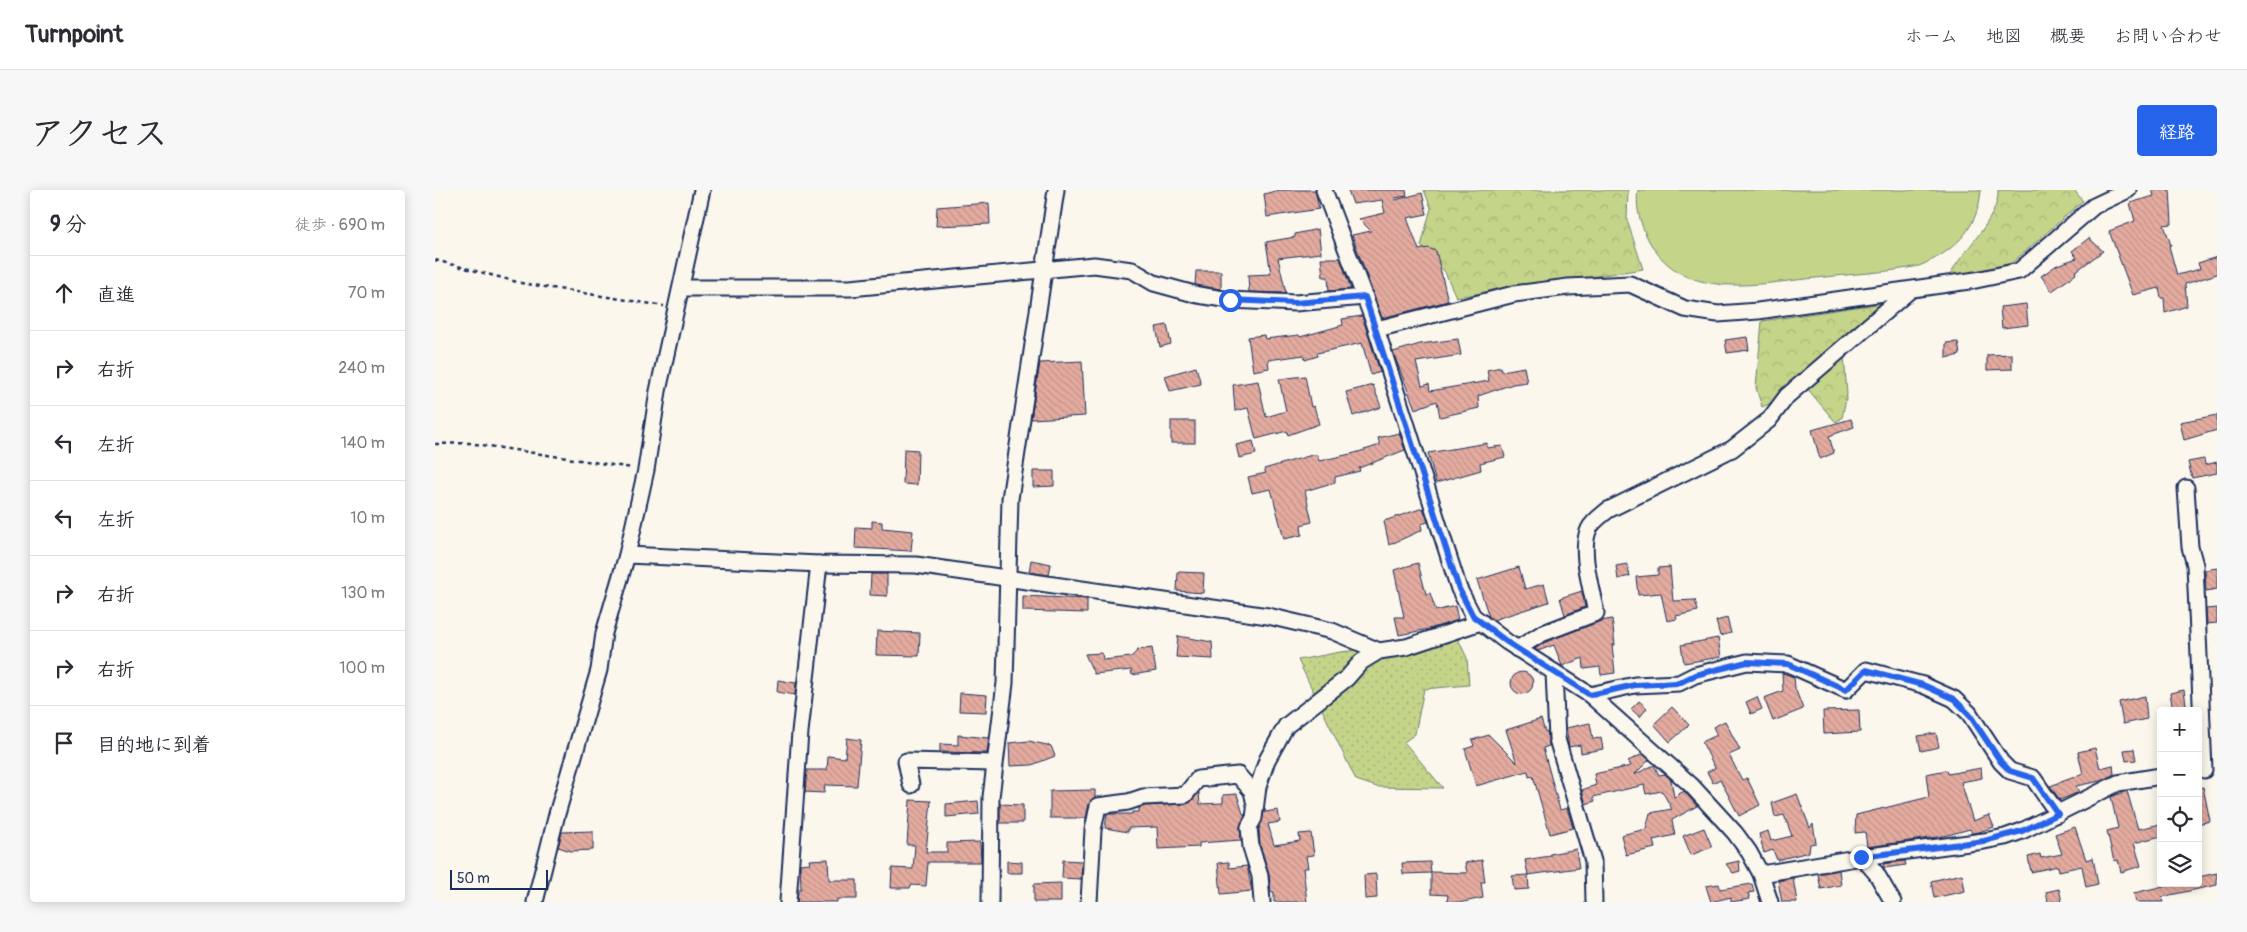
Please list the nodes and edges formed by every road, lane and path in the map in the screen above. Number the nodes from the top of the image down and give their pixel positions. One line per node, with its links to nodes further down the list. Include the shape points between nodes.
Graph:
1 (702, 190): 7 (street)
2 (1056, 190): 6 (street)
3 (1324, 190): 9 (street)
4 (2128, 190): 8 (street, via 2094,206 2019,271)
5 (435, 260): 10 (path, via 521,283)
6 (1046, 270): 7 (street, via 850,288); 9 (street, via 1094,265 1132,270 1154,283 1230,300 1295,303); 17 (street, via 1014,462)
7 (682, 288): 10 (street)
8 (1910, 290): 11 (street, via 1718,314 1685,309 1630,284 1568,287 1514,294); 19 (street, via 1787,396 1769,420 1732,449 1608,510 1596,519 1589,530 1586,546 1596,614 1541,634)
9 (1365, 297): 11 (street)
10 (678, 308): 13 (street, via 658,391)
11 (1377, 329): 18 (street, via 1459,589 1473,616)
12 (435, 444): 13 (path, via 469,443)
13 (646, 470): 15 (street)
14 (2186, 488): 24 (street, via 2190,547 2195,565)
15 (627, 555): 16 (street); 31 (street)
16 (819, 564): 17 (street, via 916,565); 32 (street, via 800,732)
17 (1009, 579): 20 (street, via 1268,616 1332,632); 23 (street, via 1005,683)
18 (1481, 622): 19 (street); 20 (street, via 1405,647)
19 (1517, 649): 21 (street)
20 (1379, 651): 27 (street, via 1361,662 1347,678 1286,726 1267,760 1258,787)
21 (1554, 672): 22 (street); 36 (street, via 1557,739 1593,862)
22 (1590, 695): 28 (street, via 1635,685 1679,683 1695,675 1747,662 1788,664 1846,690 1866,670 1923,685 1954,699 1969,714 2001,762 2010,771 2033,778); 30 (street, via 1691,785 1735,833)
23 (994, 763): 26 (street, via 906,762); 33 (street)
24 (2206, 770)
25 (2157, 777): 28 (street, via 2117,784)
26 (911, 785)
27 (1256, 807): 34 (street, via 1251,791 1238,775 1198,779 1185,795 1143,797 1098,806 1093,830); 35 (street, via 1249,826)
28 (2058, 814): 29 (street, via 2022,831 1984,841)
29 (1861, 857): 30 (street); 38 (street, via 1876,873)
30 (1761, 874): 37 (street)
31 (535, 902)
32 (788, 902)
33 (990, 902)
34 (1089, 902)
35 (1262, 902)
36 (1595, 902)
37 (1771, 902)
38 (1893, 902)

